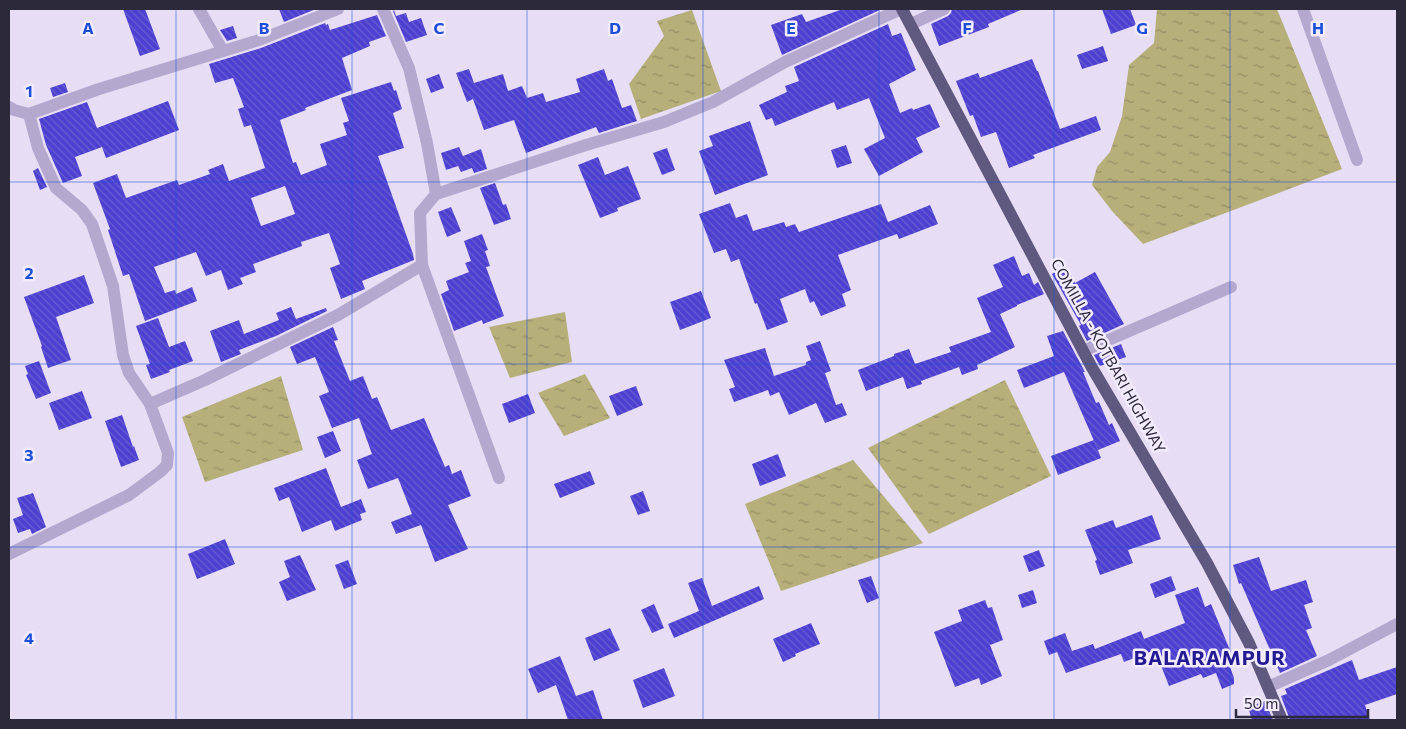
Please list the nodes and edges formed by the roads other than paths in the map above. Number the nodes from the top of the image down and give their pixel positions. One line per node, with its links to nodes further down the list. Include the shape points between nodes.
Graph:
1 (199, 9): 8 (street)
2 (338, 9): 8 (street)
3 (384, 9): 12 (street, via 409,68)
4 (902, 9): 7 (main road, COMILLA - KOTBARI HIGHWAY); 12 (street, via 785,62 713,102)
5 (944, 9): 7 (street)
6 (1303, 9): 11 (street)
7 (911, 24): 15 (main road, COMILLA - KOTBARI HIGHWAY)
8 (223, 51): 10 (street, via 99,88)
9 (9, 107): 10 (street)
10 (29, 114): 16 (street, via 38,148 56,188 82,210 92,224 113,286 128,373)
11 (1358, 160)
12 (436, 194): 13 (street, via 420,213)
13 (422, 265): 16 (street, via 338,315); 17 (street)
14 (1230, 287): 15 (street)
15 (1083, 351): 20 (main road, COMILLA - KOTBARI HIGHWAY, via 1207,563)
16 (150, 404): 18 (street, via 168,453 167,465 129,495)
17 (498, 478)
18 (9, 554)
19 (1397, 624): 20 (street, via 1329,660)
20 (1268, 687): 21 (main road, COMILLA - KOTBARI HIGHWAY)
21 (1282, 720)

